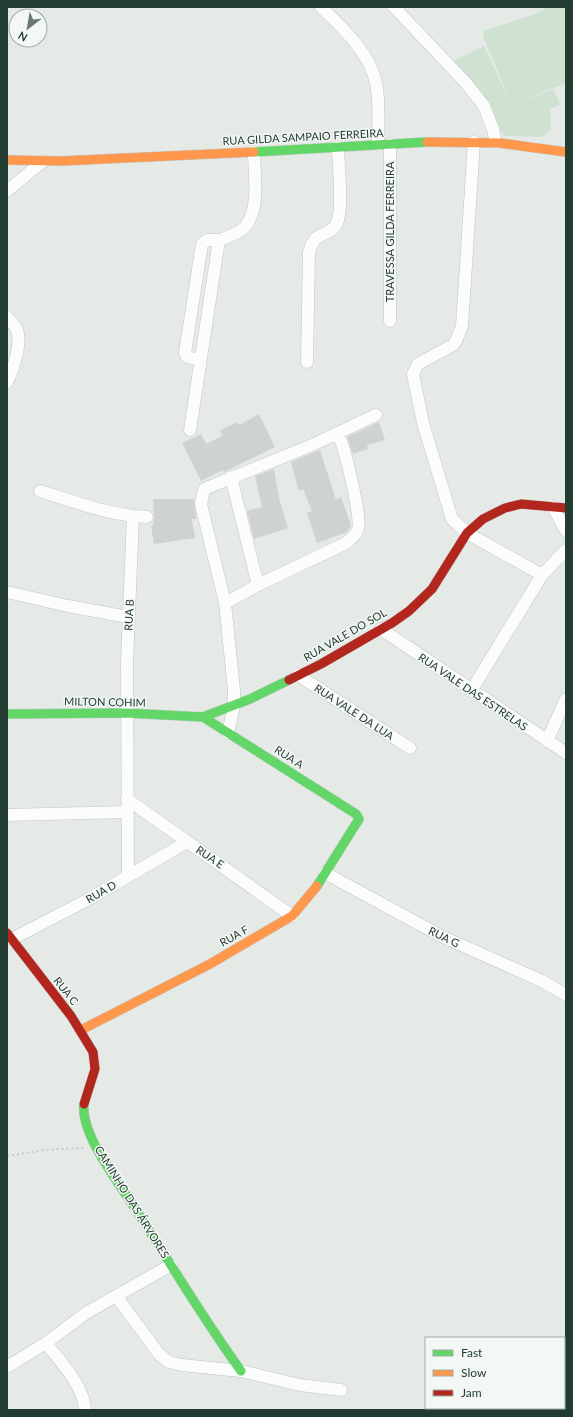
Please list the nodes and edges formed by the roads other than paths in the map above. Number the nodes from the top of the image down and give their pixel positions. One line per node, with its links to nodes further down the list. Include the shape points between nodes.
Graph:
1 (321, 7): 5 (street, TRAVESSA GILDA FERREIRA, via 350,37 372,67)
2 (394, 7): 4 (street, via 465,82 484,106)
3 (474, 142): 4 (street, RUA GILDA SAMPAIO FERREIRA); 5 (street, RUA GILDA SAMPAIO FERREIRA); 28 (street, via 462,326 456,341 418,364 413,374 424,423 452,519)
4 (496, 142): 7 (street, RUA GILDA SAMPAIO FERREIRA)
5 (384, 144): 6 (street, RUA GILDA SAMPAIO FERREIRA); 14 (street, TRAVESSA GILDA FERREIRA)
6 (338, 147): 8 (street, RUA GILDA SAMPAIO FERREIRA); 16 (street, via 338,220 335,226 313,240 309,252)
7 (565, 151)
8 (254, 152): 10 (street, RUA GILDA SAMPAIO FERREIRA); 12 (street, via 254,207 250,220 243,229)
9 (7, 160): 10 (street, RUA GILDA SAMPAIO FERREIRA)
10 (42, 162): 11 (street)
11 (7, 191)
12 (219, 240): 15 (street); 15 (street, via 207,240 202,244 191,304 184,353 187,357)
13 (7, 317): 17 (street, via 17,330 18,338)
14 (390, 320)
15 (200, 360): 19 (street)
16 (308, 362)
17 (7, 382)
18 (376, 415): 20 (street)
19 (190, 430)
20 (337, 433): 21 (street); 31 (street, via 353,487 358,529 346,543)
21 (231, 477): 31 (street); 33 (street, via 204,489 201,498)
22 (40, 492): 25 (street)
23 (553, 507): 24 (street, RUA VALE DO SOL); 27 (street); 28 (street, RUA VALE DO SOL, via 520,504 505,508 483,519)
24 (566, 508)
25 (133, 517): 26 (street); 34 (street, RUA B)
26 (147, 517)
27 (566, 531)
28 (468, 533): 30 (street); 35 (street, RUA VALE DO SOL, via 432,589 409,611)
29 (566, 550): 30 (street)
30 (542, 575): 37 (street)
31 (258, 585): 33 (street)
32 (7, 592): 34 (street)
33 (225, 603): 39 (street)
34 (128, 617): 40 (street, RUA B)
35 (381, 629): 36 (street, RUA VALE DO SOL); 37 (street, RUA VALE DAS ESTRELAS)
36 (298, 675): 39 (street, RUA VALE DO SOL); 45 (street, RUA VALE DA LUA)
37 (471, 691): 44 (street, RUA VALE DAS ESTRELAS)
38 (566, 699): 44 (street)
39 (234, 706): 42 (street, RUA VALE DO SOL); 43 (street)
40 (126, 713): 41 (street, MILTON COHIM); 42 (street, MILTON COHIM); 47 (street, RUA B)
41 (7, 714)
42 (203, 717): 43 (street, RUA A)
43 (228, 733): 50 (street, RUA A, via 356,814)
44 (547, 741): 46 (street, RUA VALE DAS ESTRELAS)
45 (410, 748)
46 (566, 753)
47 (128, 798): 48 (street, RUA B); 51 (street, RUA E)
48 (127, 812): 49 (street); 53 (street, RUA B)
49 (7, 815)
50 (359, 819): 52 (street, RUA F)
51 (187, 842): 53 (street, RUA D); 54 (street, RUA E)
52 (325, 874): 54 (street, RUA F, via 312,894); 56 (street, RUA G, via 443,937 528,974)
53 (128, 877): 55 (street, RUA D, via 89,899)
54 (292, 916): 57 (street, RUA F, via 210,964)
55 (10, 936): 57 (street, RUA C, via 36,974)
56 (566, 995)
57 (81, 1030): 58 (street, RUA C, via 94,1058)
58 (94, 1069): 59 (street, CAMINHO DAS ÁRVORES, via 84,1098 85,1121 112,1174)
59 (171, 1265): 60 (street, CAMINHO DAS ÁRVORES); 63 (street, CAMINHO DAS ÁRVORES)
60 (116, 1296): 61 (street, CAMINHO DAS ÁRVORES, via 86,1313); 63 (street, via 159,1354 169,1362)
61 (46, 1343): 62 (street, CAMINHO DAS ÁRVORES); 65 (street, via 85,1399)
62 (7, 1367)
63 (241, 1371): 64 (street)
64 (341, 1390)
65 (85, 1410)

